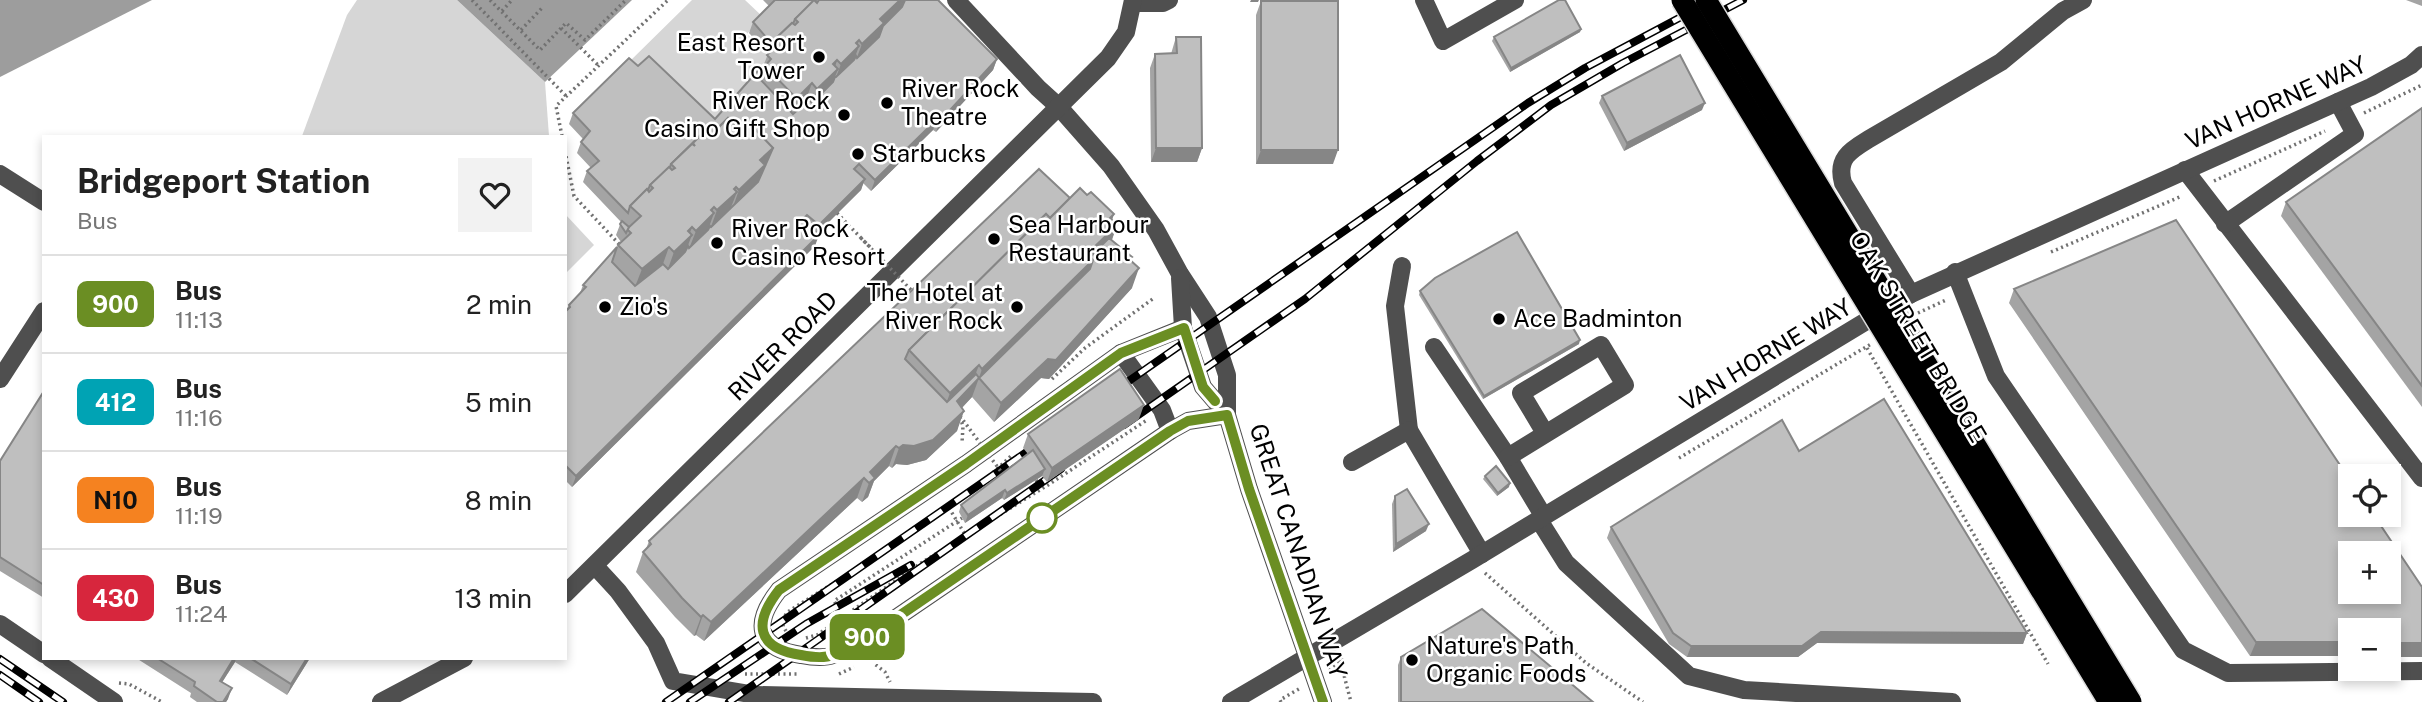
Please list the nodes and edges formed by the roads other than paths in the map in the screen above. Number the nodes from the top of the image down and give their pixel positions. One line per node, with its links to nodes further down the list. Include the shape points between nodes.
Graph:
1 (956, 0): 11 (street, GREAT CANADIAN WAY)
2 (1169, 0): 8 (street)
3 (1424, 0): 4 (street, via 1443,41)
4 (1516, 0)
5 (1682, 0): 49 (highway, OAK STREET BRIDGE, bridge)
6 (1706, 0): 50 (highway, OAK STREET BRIDGE, bridge)
7 (2083, 0): 19 (street, via 2001,62 1849,151 1842,160 1843,183)
8 (1133, 1): 11 (street, RIVER ROAD, via 1118,46)
9 (2422, 55): 10 (street, VAN HORNE WAY, via 2388,79)
10 (2338, 102): 12 (street, VAN HORNE WAY); 15 (street, via 2355,134)
11 (1059, 107): 18 (street, GREAT CANADIAN WAY, via 1137,201); 34 (street, RIVER ROAD)
12 (2185, 170): 15 (street); 17 (street, VAN HORNE WAY)
13 (0, 174): 14 (street)
14 (42, 201)
15 (2225, 224): 31 (street)
16 (1402, 266): 26 (street, via 1395,306)
17 (1955, 272): 19 (street, VAN HORNE WAY); 41 (street, via 1996,376 2183,650 2228,673)
18 (1180, 274): 21 (street, GREAT CANADIAN WAY); 25 (street, GREAT CANADIAN WAY, via 1218,341 1227,375)
19 (1911, 294): 32 (street, VAN HORNE WAY)
20 (42, 314): 24 (street)
21 (1184, 328): 23 (street); 25 (street, GREAT CANADIAN WAY, via 1203,387)
22 (1434, 347): 29 (street)
23 (1121, 353): 27 (street, via 1162,410); 27 (street, via 779,590 762,615 766,637 784,652 833,656 877,631)
24 (0, 379)
25 (1227, 415): 27 (street, via 1188,421); 38 (street, GREAT CANADIAN WAY)
26 (1409, 430): 30 (street); 33 (street)
27 (1170, 431)
28 (1545, 433): 28 (street, via 1625,385 1601,345 1521,393); 29 (street)
29 (1507, 457): 32 (street)
30 (1352, 461)
31 (2422, 478)
32 (1541, 519): 33 (street, VAN HORNE WAY); 48 (street, via 1566,563 1689,677 1744,690)
33 (1482, 562): 38 (street, VAN HORNE WAY)
34 (595, 566): 35 (street, RIVER ROAD); 44 (street, via 656,643 673,681 756,695)
35 (567, 592)
36 (0, 624): 37 (street)
37 (42, 653)
38 (1309, 658): 46 (street, VAN HORNE WAY); 47 (street, GREAT CANADIAN WAY)
39 (53, 660): 42 (street)
40 (460, 660): 43 (street)
41 (2422, 671)
42 (114, 702)
43 (381, 702)
44 (1066, 702): 45 (street)
45 (1093, 702)
46 (1231, 702)
47 (1323, 702)
48 (1952, 702)
49 (2109, 702)
50 (2132, 702)

